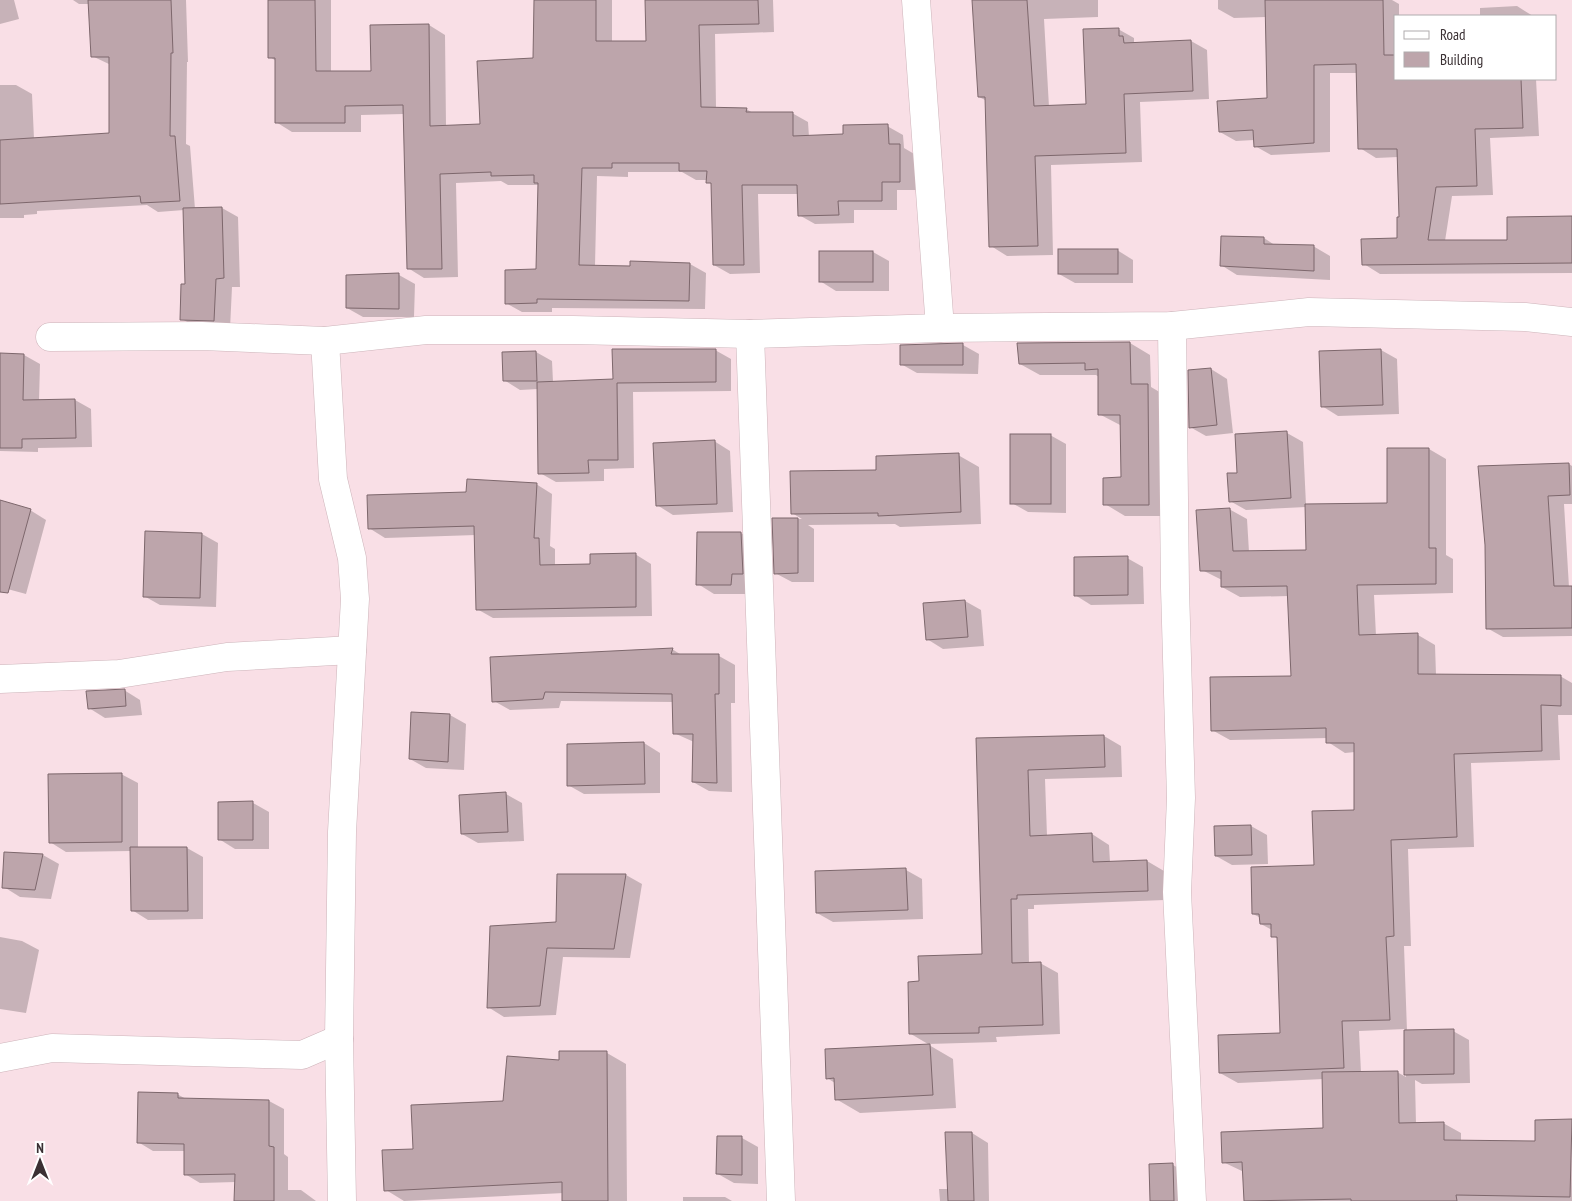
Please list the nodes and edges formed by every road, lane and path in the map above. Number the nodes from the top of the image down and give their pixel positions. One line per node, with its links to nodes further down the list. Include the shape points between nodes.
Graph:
1 (916, 0): 4 (street)
2 (1572, 322): 3 (street, via 1525,317 1309,312)
3 (1172, 326): 4 (street); 16 (street, via 1181,798 1177,892)
4 (940, 328): 5 (street)
5 (750, 334): 7 (street, via 426,330); 15 (street)
6 (50, 337): 7 (street, via 202,336)
7 (325, 341): 8 (street, via 333,479 352,558 355,599)
8 (352, 650): 9 (street, via 227,657 119,674); 10 (street, via 342,832)
9 (0, 679)
10 (339, 1039): 11 (street); 13 (street)
11 (302, 1055): 12 (street, via 52,1048); 13 (street)
12 (0, 1058)
13 (340, 1083): 14 (street)
14 (342, 1201)
15 (782, 1201)
16 (1192, 1201)

